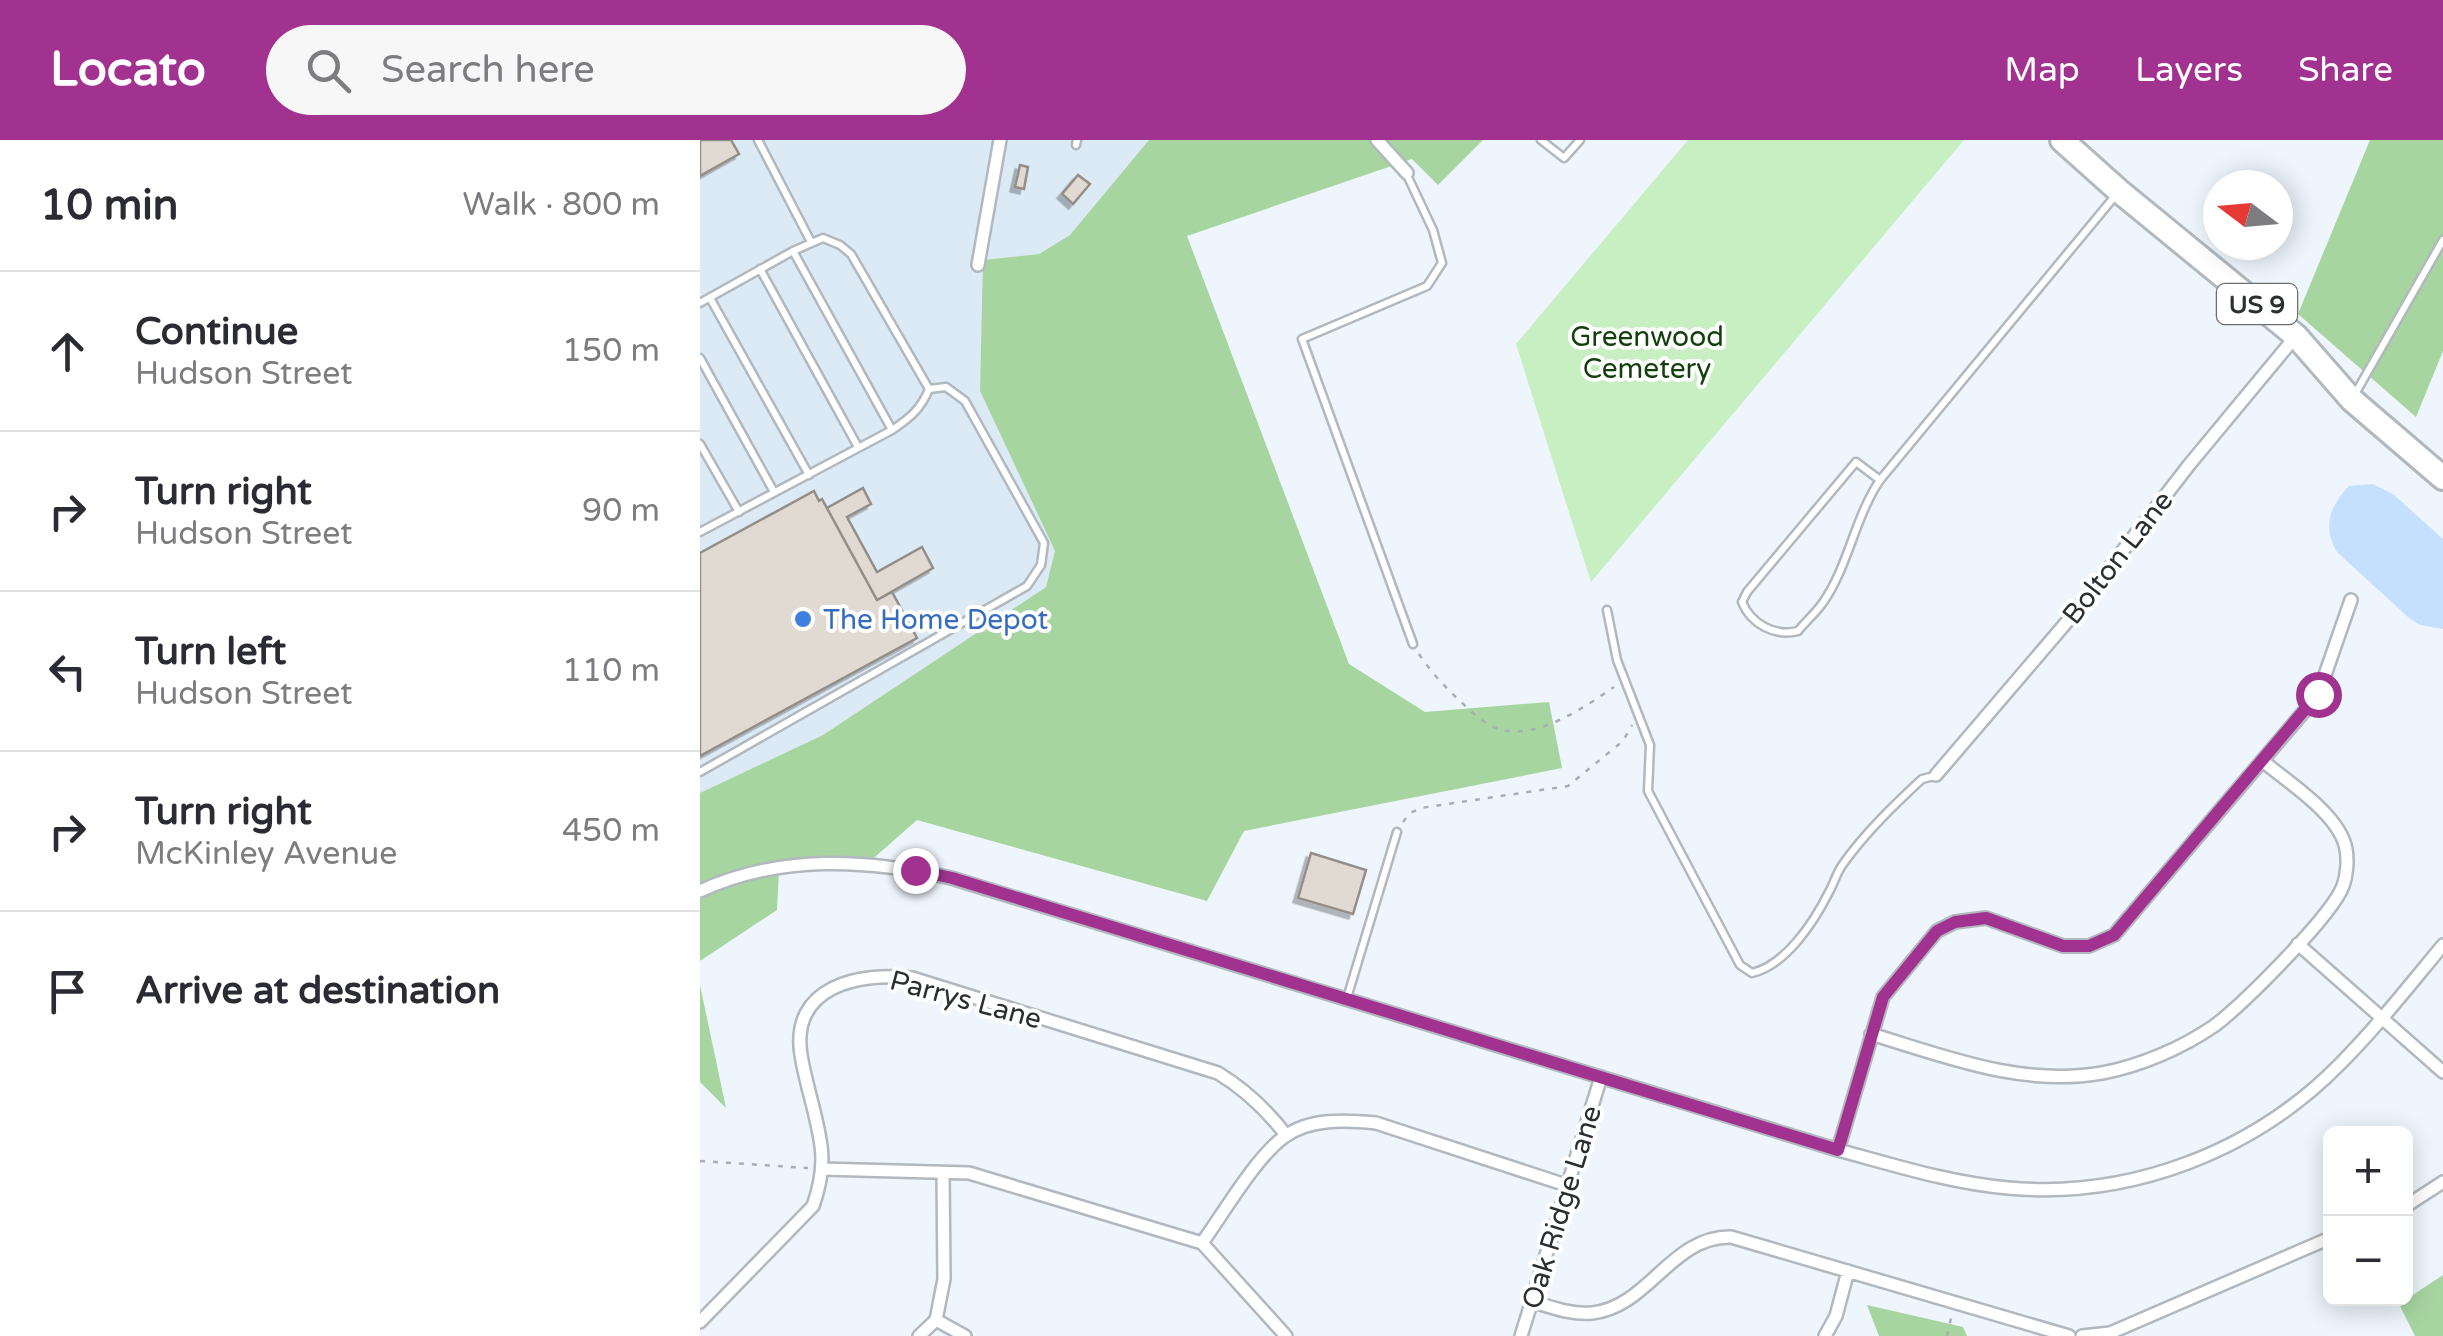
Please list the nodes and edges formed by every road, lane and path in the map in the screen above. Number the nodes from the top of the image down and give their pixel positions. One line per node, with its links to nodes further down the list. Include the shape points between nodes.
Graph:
1 (758, 140): 10 (lane)
2 (1000, 140): 12 (street)
3 (1377, 140): 7 (street)
4 (1541, 140): 5 (lane, via 1564,158)
5 (1580, 140)
6 (2062, 140): 8 (highway, US 9)
7 (1406, 174): 31 (lane, via 1442,263 1427,286 1302,339)
8 (2119, 191): 16 (highway, US 9); 25 (lane)
9 (2443, 240): 19 (lane)
10 (811, 242): 11 (lane); 18 (lane, via 822,238 851,254)
11 (792, 250): 13 (lane); 20 (lane)
12 (978, 265)
13 (760, 269): 14 (lane); 22 (lane)
14 (710, 298): 15 (lane); 23 (lane)
15 (700, 303)
16 (2296, 336): 19 (highway, US 9); 36 (street, Bolton Lane)
17 (700, 358): 26 (lane)
18 (929, 389): 20 (lane, via 923,404); 35 (lane, via 946,387 965,401 1044,542 1041,565 1027,586)
19 (2352, 400): 24 (highway, US 9)
20 (892, 430): 22 (lane)
21 (700, 444): 27 (lane)
22 (858, 448): 23 (lane)
23 (808, 474): 26 (lane)
24 (2443, 478)
25 (1880, 480): 25 (lane, via 1856,462 1747,592 1745,609 1767,630 1798,630 1825,600)
26 (775, 492): 27 (lane)
27 (739, 512): 28 (lane)
28 (700, 532)
29 (2351, 600): 34 (street, via 2318,694)
30 (1607, 610): 32 (lane)
31 (1412, 644): 32 (path, via 1467,707 1486,723 1512,731 1561,721)
32 (1625, 680): 33 (lane)
33 (1638, 710): 36 (lane, via 1650,746 1648,791 1740,964 1752,973 1782,958 1859,844 1922,779); 37 (path, via 1623,740 1576,782 1421,808)
34 (2264, 762): 39 (street, via 2332,819 2346,848 2342,888); 43 (street, via 2114,935 2089,946 2063,946 1986,918 1955,922 1937,931 1890,986)
35 (700, 772)
36 (1936, 775)
37 (1397, 832): 41 (lane)
38 (700, 891): 41 (street, via 768,868 848,862 900,867)
39 (2298, 944): 42 (street); 43 (street, via 2213,1026 2158,1056 2104,1072 2004,1073)
40 (2443, 945): 42 (street)
41 (1347, 999): 45 (street)
42 (2383, 1017): 44 (street); 47 (street, via 2336,1068 2244,1140 2185,1166 2124,1182 2008,1188)
43 (1871, 1034): 47 (street)
44 (2443, 1072)
45 (1601, 1077): 47 (street); 52 (street, Oak Ridge Lane)
46 (1286, 1135): 49 (street, Parrys Lane, via 1266,1109 1218,1073 912,978 881,975 832,988 804,1018 801,1054); 52 (street, via 1319,1123 1376,1123); 55 (street)
47 (1838, 1150)
48 (700, 1161): 49 (path)
49 (822, 1169): 50 (street); 60 (street, Parrys Lane, via 813,1206)
50 (943, 1172): 55 (street, via 969,1173); 59 (street, via 944,1279)
51 (2443, 1182): 53 (street)
52 (1569, 1186): 57 (street, Oak Ridge Lane)
53 (2413, 1201)
54 (2323, 1241): 68 (street, via 2110,1334)
55 (1202, 1243): 63 (street)
56 (1848, 1271): 57 (street, via 1719,1237 1688,1248 1613,1308 1578,1313); 65 (street); 67 (street)
57 (1531, 1301): 64 (street, Oak Ridge Lane)
58 (1951, 1318): 66 (path)
59 (936, 1320): 61 (street); 62 (street)
60 (700, 1322)
61 (919, 1336)
62 (966, 1336)
63 (1286, 1336)
64 (1521, 1336)
65 (1825, 1336)
66 (1946, 1336)
67 (2069, 1336)
68 (2082, 1336)

